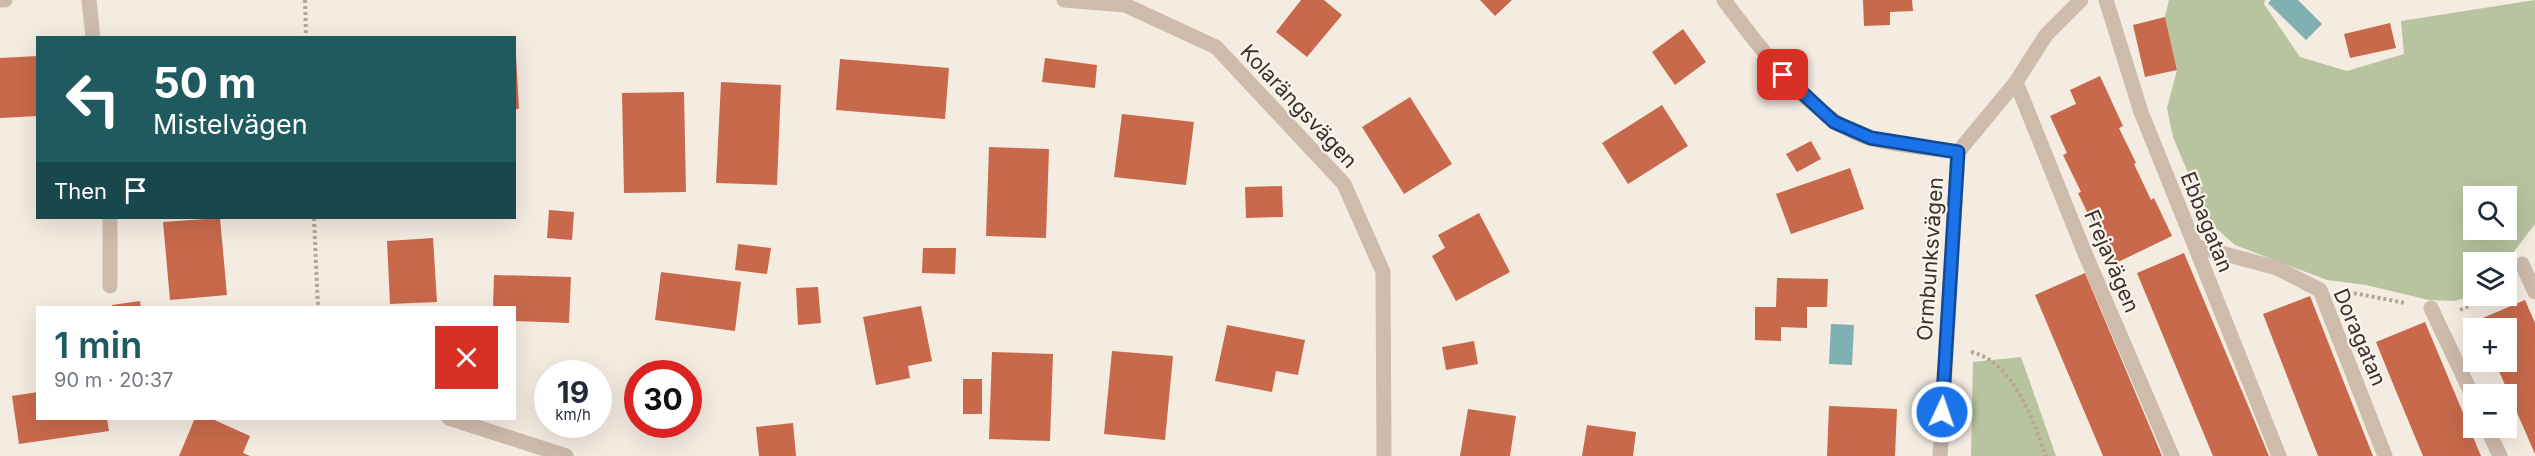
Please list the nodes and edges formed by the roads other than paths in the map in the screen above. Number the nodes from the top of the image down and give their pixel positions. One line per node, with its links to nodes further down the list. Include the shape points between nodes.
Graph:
1 (0, 0): 2 (street)
2 (5, 0)
3 (89, 0): 8 (street)
4 (1064, 0): 21 (street, Kolarängsvägen, via 1125,6 1216,47 1344,184 1383,272)
5 (1724, 0): 10 (street, via 1783,75 1834,122 1871,138)
6 (2081, 0): 9 (street, Ormbunksvägen, via 2046,35)
7 (2106, 0): 12 (street, Ebbagatan, via 2141,112)
8 (93, 36)
9 (2016, 81): 10 (street, Ormbunksvägen); 23 (street, Frejavägen)
10 (1958, 152): 22 (street, Ormbunksvägen)
11 (110, 219): 14 (street)
12 (2195, 246): 24 (street, Ebbagatan); 25 (street, Doragatan, via 2277,268 2320,290)
13 (2522, 264): 15 (street)
14 (110, 286)
15 (2535, 292)
16 (2431, 308): 17 (street)
17 (2467, 384)
18 (454, 420): 20 (street)
19 (2492, 438): 26 (street)
20 (566, 456)
21 (1384, 456)
22 (1940, 456)
23 (2172, 456)
24 (2279, 456)
25 (2385, 456)
26 (2500, 456)

